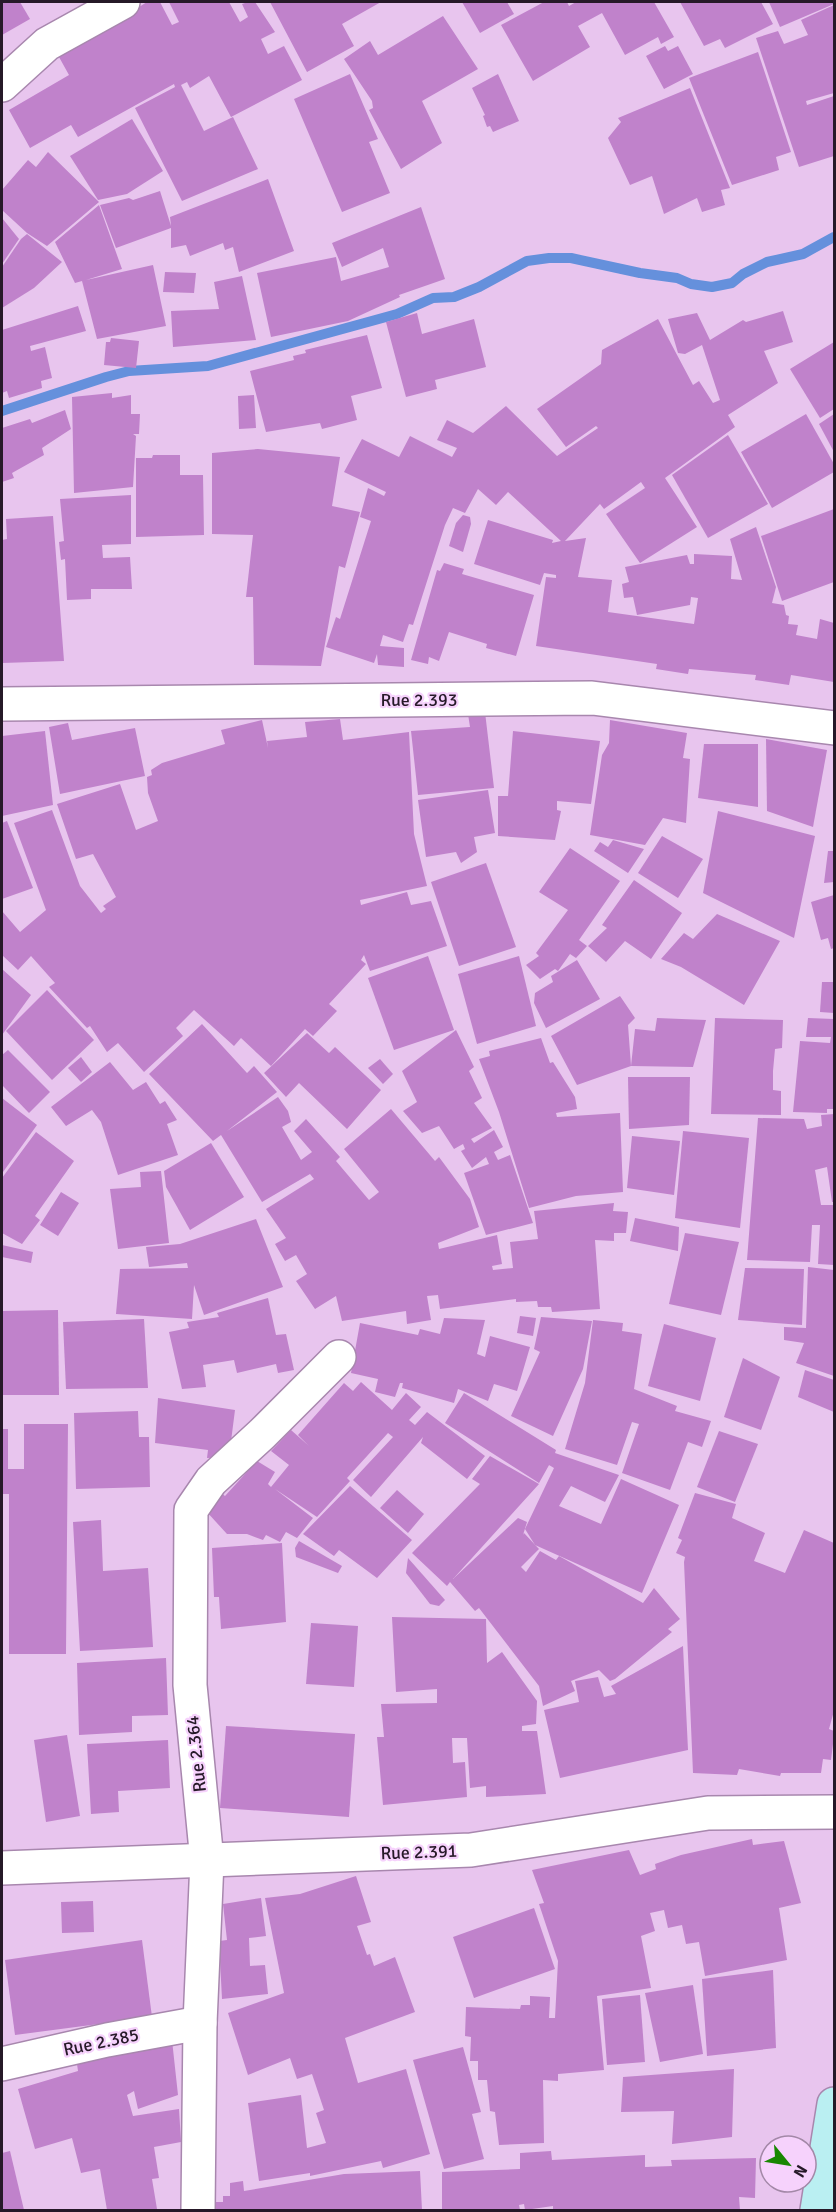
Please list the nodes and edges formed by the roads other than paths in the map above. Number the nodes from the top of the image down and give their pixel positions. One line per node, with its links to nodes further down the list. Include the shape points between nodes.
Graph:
1 (123, 2): 2 (street, via 47,44)
2 (2, 85)
3 (2, 704): 4 (street, Rue 2.393, via 592,698)
4 (834, 728)
5 (339, 1357): 7 (street, Rue 2.364, via 211,1480 191,1510 190,1685)
6 (834, 1812): 7 (street, Rue 2.391, via 708,1813 471,1850)
7 (207, 1861): 8 (street, Rue 2.391); 9 (street, Rue 2.364)
8 (2, 1868)
9 (200, 2023): 10 (street, Rue 2.385); 12 (street, Rue 2.364)
10 (2, 2064)
11 (834, 2104): 13 (main road)
12 (198, 2211)
13 (817, 2211)

